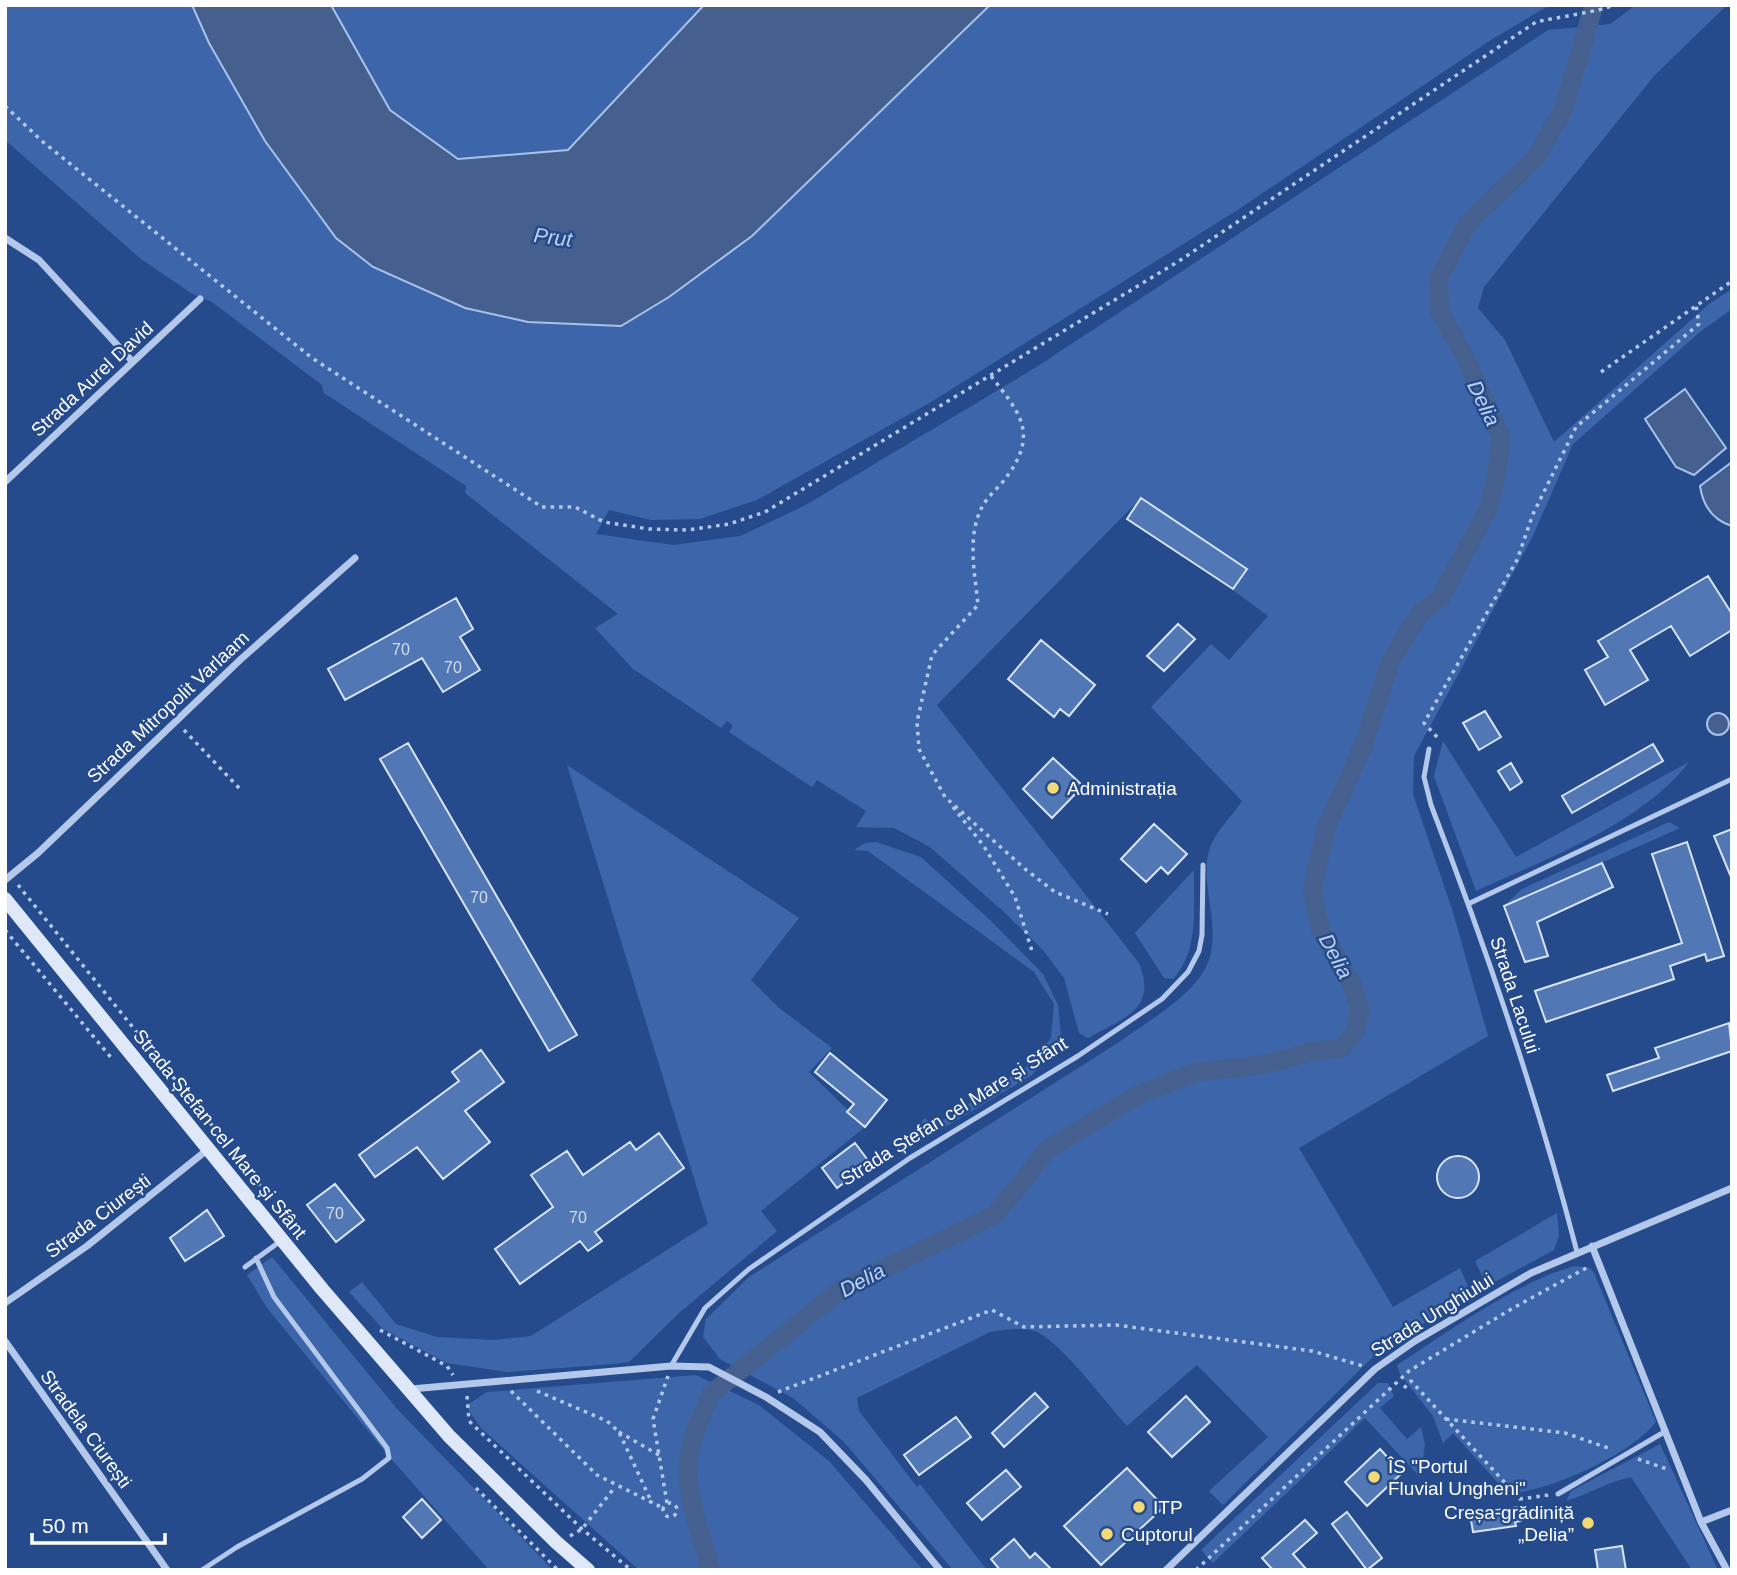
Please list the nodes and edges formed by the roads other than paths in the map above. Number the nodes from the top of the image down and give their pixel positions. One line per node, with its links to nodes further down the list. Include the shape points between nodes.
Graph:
1 (5, 237): 3 (street, via 39,260)
2 (200, 299): 3 (street, Strada Aurel David)
3 (132, 361): 4 (street, Strada Aurel David)
4 (5, 482)
5 (355, 558): 9 (street, Strada Mitropolit Varlaam)
6 (1429, 749): 11 (lane, Strada Lacului, via 1424,777 1431,805)
7 (1732, 779): 11 (lane)
8 (1203, 865): 21 (lane, Strada Ștefan cel Mare și Sfânt, via 1199,951 1188,972 1162,999 910,1158 749,1269 705,1308)
9 (8, 878)
10 (5, 899): 12 (main road, Strada Ștefan cel Mare și Sfânt)
11 (1468, 904): 16 (lane, Strada Lacului)
12 (206, 1150): 14 (main road, Strada Ștefan cel Mare și Sfânt); 19 (street, Strada Ciurești, via 86,1246)
13 (1732, 1188): 15 (street, Strada Unghiului)
14 (282, 1240): 17 (lane); 22 (main road, Strada Ștefan cel Mare și Sfânt)
15 (1592, 1246): 16 (street, Strada Unghiului); 23 (street)
16 (1577, 1252): 31 (street, Strada Unghiului, via 1446,1321 1375,1370)
17 (256, 1258): 18 (lane); 29 (lane, via 274,1297 387,1448 389,1458)
18 (245, 1267)
19 (5, 1303)
20 (5, 1340): 28 (street, Stradela Ciurești)
21 (671, 1366): 22 (street); 30 (street, via 709,1367 820,1432)
22 (410, 1389): 27 (main road, Strada Ștefan cel Mare și Sfânt, via 449,1436)
23 (1666, 1431): 24 (lane); 26 (street)
24 (1558, 1494)
25 (1732, 1510): 26 (street)
26 (1701, 1522): 32 (street)
27 (581, 1567)
28 (167, 1570)
29 (202, 1570)
30 (940, 1570)
31 (1166, 1570)
32 (1727, 1570)

